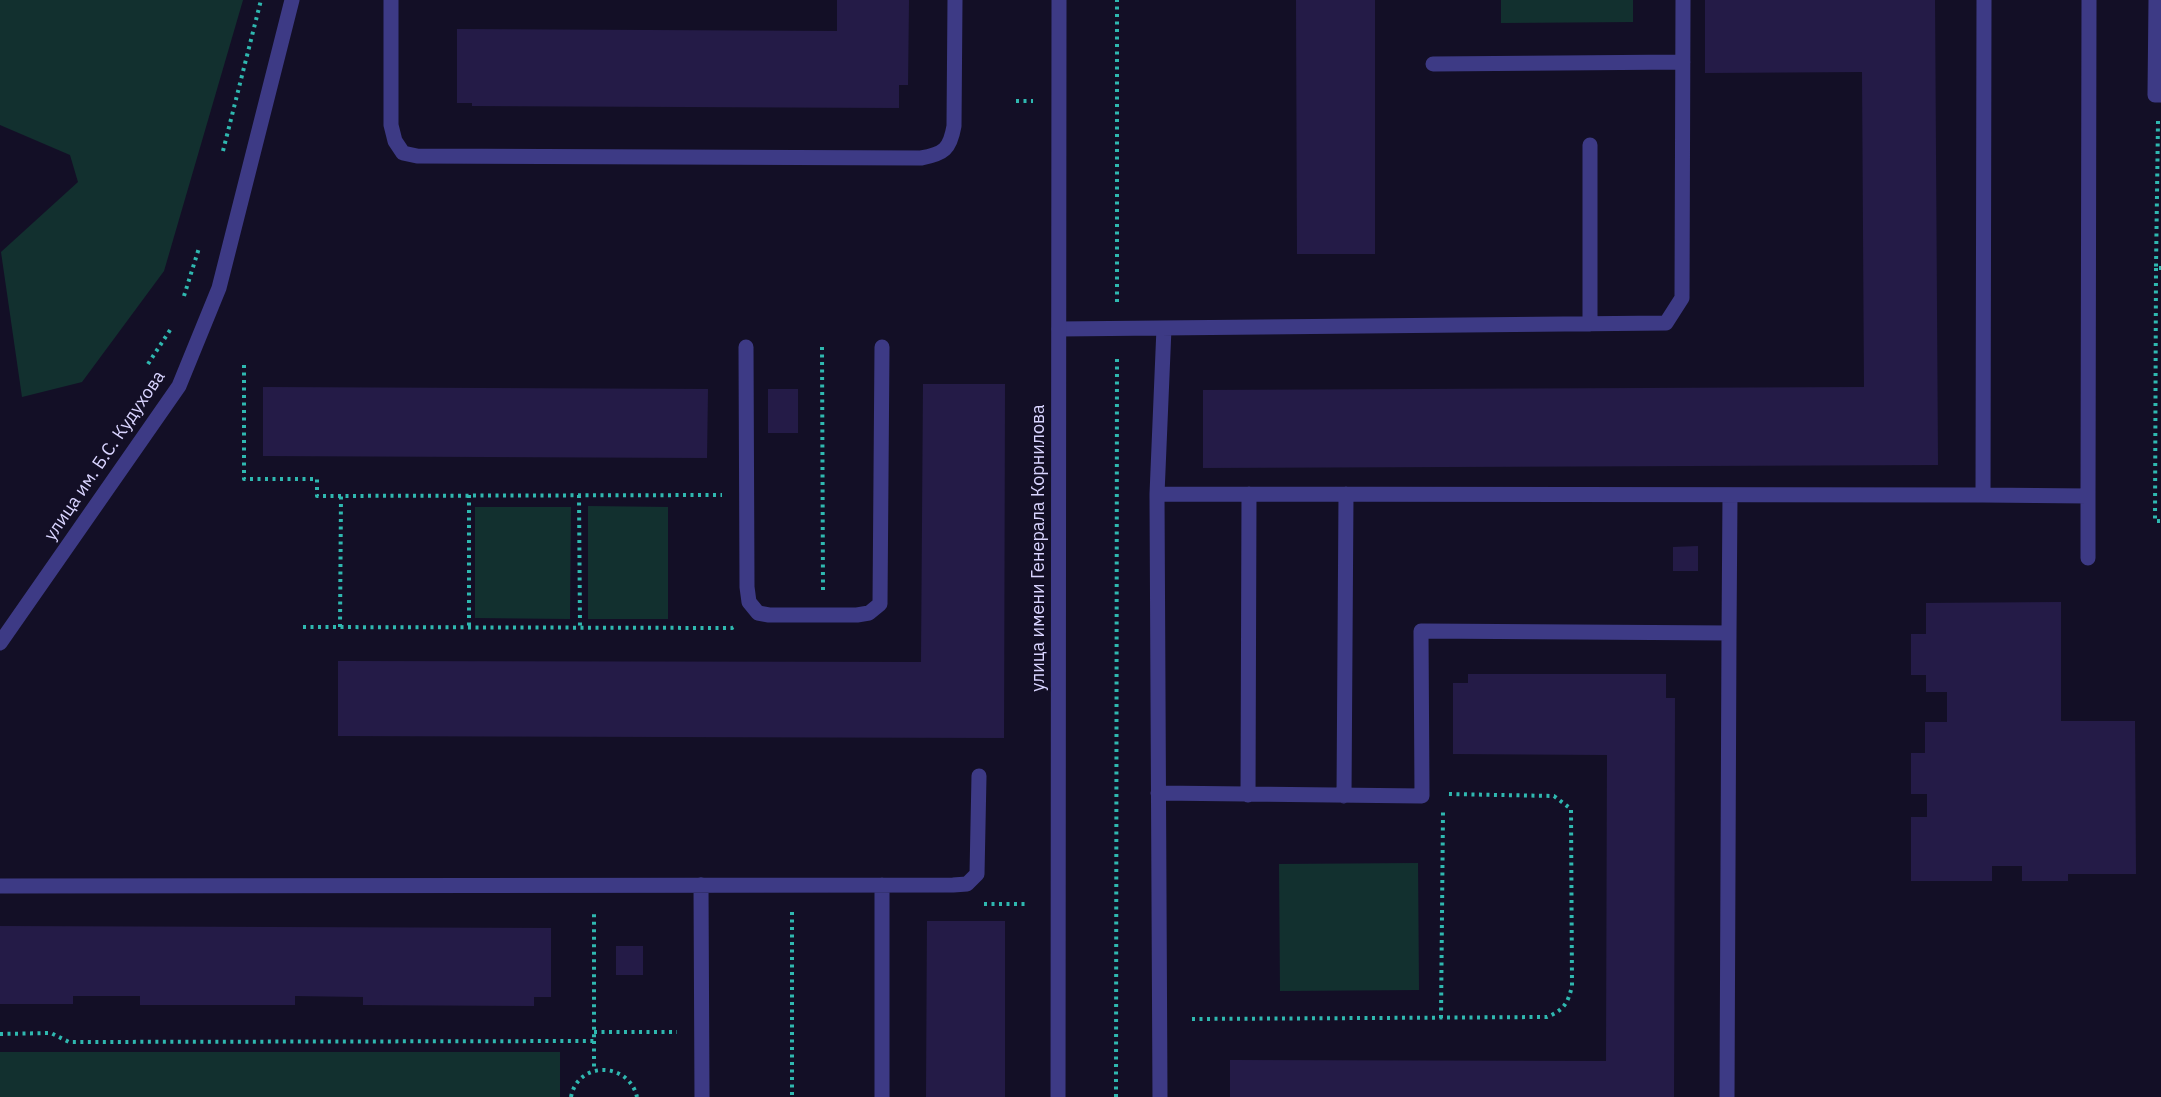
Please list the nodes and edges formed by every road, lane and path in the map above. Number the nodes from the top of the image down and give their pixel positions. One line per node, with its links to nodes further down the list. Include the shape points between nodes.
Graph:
1 (261, 0): 16 (path)
2 (292, 0): 50 (street, улица им. Б.С. Кудухова, via 219,288 179,386)
3 (391, 0): 4 (street, via 391,125 394,141 403,153 921,158 939,155 951,142)
4 (955, 0)
5 (1059, 0): 24 (street, улица имени Генерала Корнилова)
6 (1117, 0): 22 (path)
7 (1683, 0): 11 (street)
8 (1984, 0): 38 (street)
9 (2089, 0): 40 (street)
10 (2156, 0): 13 (street, via 2155,95)
11 (1683, 62): 12 (street); 21 (street, via 1682,298 1666,323)
12 (1433, 63)
13 (2161, 95)
14 (2161, 115): 18 (path)
15 (1590, 145): 21 (street)
16 (221, 159)
17 (202, 239): 19 (path)
18 (2158, 268): 30 (path)
19 (182, 304)
20 (174, 324): 28 (path)
21 (1590, 324): 23 (street)
22 (1117, 328): 23 (street); 24 (street); 75 (path)
23 (1164, 328): 31 (street)
24 (1059, 329): 74 (street, улица имени Генерала Корнилова)
25 (746, 347): 36 (street)
26 (822, 347): 44 (path)
27 (882, 347): 44 (street, via 880,604 869,613)
28 (148, 364)
29 (244, 365): 39 (path, via 244,479 317,479 317,496)
30 (2158, 370): 41 (path, via 2155,521)
31 (1157, 494): 32 (street); 53 (street)
32 (1249, 494): 33 (street); 54 (street)
33 (1346, 494): 37 (street); 55 (street)
34 (469, 495): 35 (path); 39 (path); 47 (path)
35 (579, 495): 36 (path); 48 (path)
36 (747, 495): 43 (street, via 747,587 749,602)
37 (1730, 495): 38 (street); 49 (street)
38 (1983, 495): 40 (street)
39 (341, 496): 46 (path)
40 (2088, 496): 42 (street)
41 (2161, 521)
42 (2088, 558)
43 (758, 613): 44 (street); 48 (path, via 732,628)
44 (823, 615)
45 (303, 627): 46 (path)
46 (340, 627): 47 (path)
47 (469, 627): 48 (path)
48 (579, 628)
49 (1729, 633): 55 (street, via 1421,631 1422,796); 77 (street)
50 (0, 643)
51 (979, 776): 59 (street, via 977,874 960,885)
52 (1443, 783): 62 (path, via 1443,794 1554,796 1571,809 1572,986 1562,1011 1547,1017)
53 (1158, 793): 54 (street); 76 (street)
54 (1248, 795): 55 (street)
55 (1344, 796)
56 (1443, 806): 62 (path)
57 (701, 885): 58 (street); 60 (street); 65 (street)
58 (792, 885): 59 (street); 72 (path)
59 (882, 885): 73 (street)
60 (0, 886)
61 (594, 912): 64 (path)
62 (1442, 1018): 63 (path)
63 (1192, 1019)
64 (594, 1032): 65 (path); 67 (path)
65 (702, 1032): 71 (street)
66 (0, 1034): 67 (path, via 51,1033 69,1042)
67 (594, 1041): 68 (path)
68 (594, 1071): 69 (path, via 578,1082); 70 (path, via 607,1069 626,1077)
69 (571, 1097)
70 (637, 1097)
71 (702, 1097)
72 (792, 1097)
73 (882, 1097)
74 (1058, 1097)
75 (1116, 1097)
76 (1160, 1097)
77 (1727, 1097)

